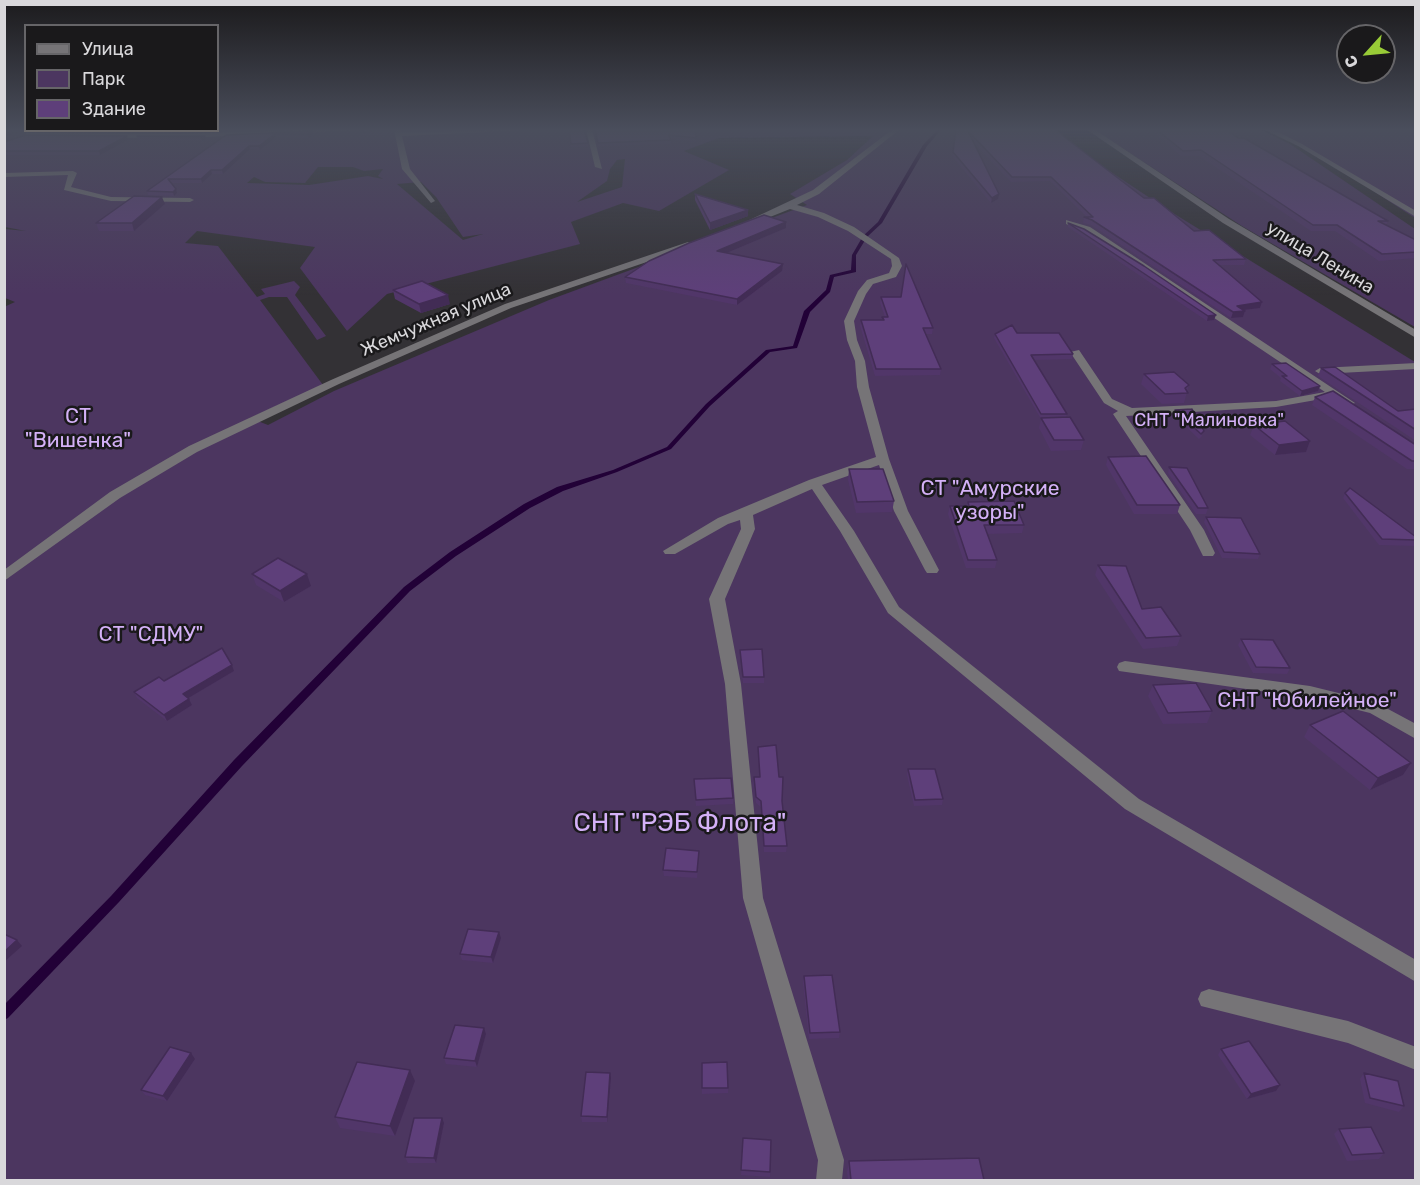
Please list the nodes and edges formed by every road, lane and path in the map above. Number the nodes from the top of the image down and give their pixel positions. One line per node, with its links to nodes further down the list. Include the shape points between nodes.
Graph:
1 (68, 184): 6 (street, via 67,188 111,199)
2 (418, 184): 7 (street)
3 (826, 184): 8 (street)
4 (1171, 184): 13 (street, улица Ленина)
5 (1364, 184): 9 (street)
6 (190, 200)
7 (431, 201)
8 (790, 206): 11 (street); 20 (street, via 821,215 895,258 893,275 870,282 849,321)
9 (1416, 215)
10 (1069, 222): 16 (street, via 1087,229)
11 (740, 226)
12 (699, 241): 26 (street, Жемчужная улица, via 508,306 193,449 115,495)
13 (1416, 335)
14 (1075, 352): 19 (street, via 1108,401)
15 (1416, 366): 16 (street)
16 (1301, 371): 17 (street)
17 (1334, 392): 18 (street); 19 (street, via 1276,404)
18 (1361, 411)
19 (1130, 412): 24 (street, via 1119,414 1197,530)
20 (883, 459): 21 (street); 25 (street, via 900,511)
21 (814, 483): 22 (street); 29 (street, via 894,610 977,679 1132,804)
22 (746, 513): 23 (street, via 723,521); 32 (street, via 748,530 717,598 733,684 753,898 831,1160)
23 (670, 551)
24 (1208, 553)
25 (932, 570)
26 (4, 578)
27 (1125, 667): 28 (street, via 1310,692 1375,708)
28 (1416, 733)
29 (1416, 972)
30 (1209, 999): 31 (street, via 1348,1032)
31 (1416, 1059)
32 (829, 1180)

